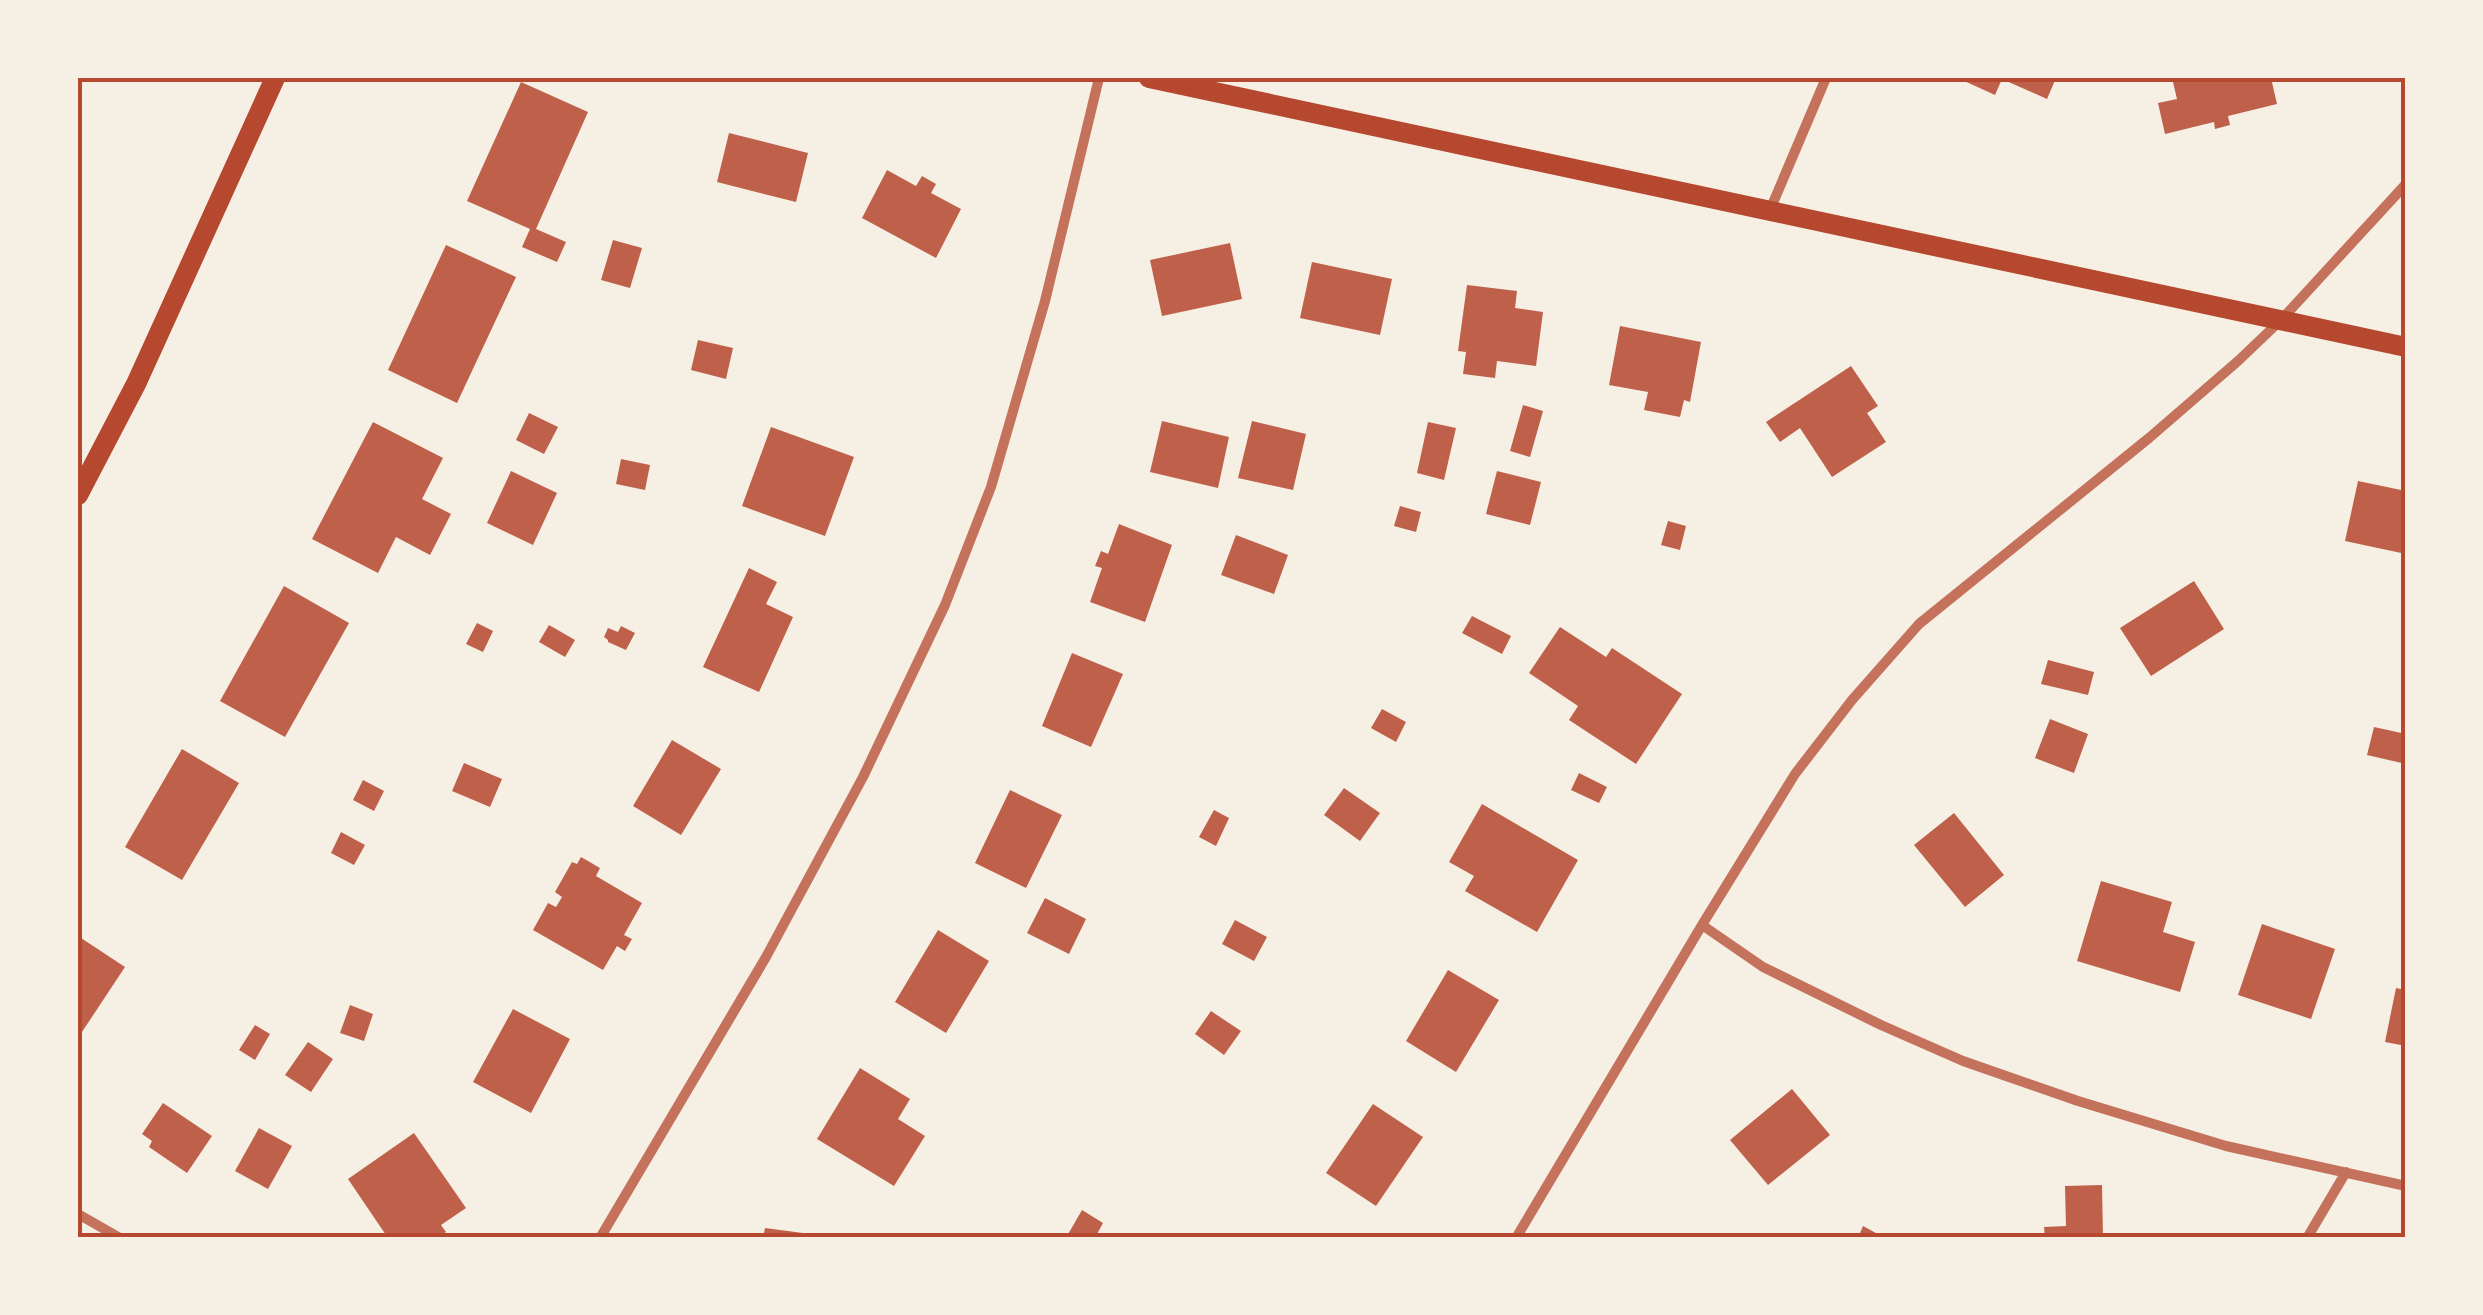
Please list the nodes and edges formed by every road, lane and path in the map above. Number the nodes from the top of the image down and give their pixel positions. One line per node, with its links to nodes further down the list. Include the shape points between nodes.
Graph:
1 (275, 78): 9 (main road)
2 (1099, 78): 15 (street, via 991,487 946,605 766,957)
3 (1149, 78): 6 (main road)
4 (1826, 78): 6 (street)
5 (2406, 184): 7 (street)
6 (1769, 211): 7 (main road)
7 (2280, 320): 8 (main road); 10 (street, via 2150,438 1919,624 1795,774)
8 (2406, 346)
9 (78, 496)
10 (1702, 925): 11 (street, via 1763,967 1962,1061 2226,1146); 16 (street)
11 (2346, 1172): 12 (street); 17 (street)
12 (2406, 1186)
13 (78, 1214): 14 (street)
14 (120, 1238)
15 (600, 1238)
16 (1516, 1238)
17 (2307, 1238)

